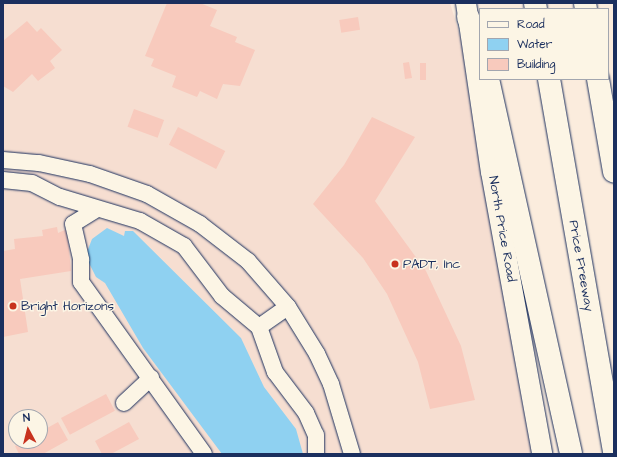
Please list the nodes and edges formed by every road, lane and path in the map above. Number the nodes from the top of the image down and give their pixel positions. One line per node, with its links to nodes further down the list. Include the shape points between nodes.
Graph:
1 (467, 10): 2 (highway); 22 (main road, North Price Road, via 491,172)
2 (479, 51)
3 (488, 80): 23 (highway)
4 (549, 80): 18 (highway, Price Freeway)
5 (598, 80): 7 (highway)
6 (3, 160): 11 (street, via 39,163 90,174 146,194)
7 (614, 172)
8 (3, 180): 9 (street, via 32,183)
9 (60, 197): 10 (street); 12 (street)
10 (97, 209): 12 (street); 13 (street, via 140,221)
11 (180, 211): 13 (street); 14 (street, via 248,261)
12 (72, 224): 16 (street, via 81,260 81,282)
13 (168, 235): 15 (street, via 184,246 222,296)
14 (288, 307): 15 (street); 21 (street, via 331,384)
15 (259, 327): 20 (street, via 275,372 306,413 316,435)
16 (151, 378): 17 (street); 19 (street)
17 (124, 403)
18 (614, 452)
19 (204, 454)
20 (316, 454)
21 (352, 454)
22 (542, 454)
23 (571, 454)

